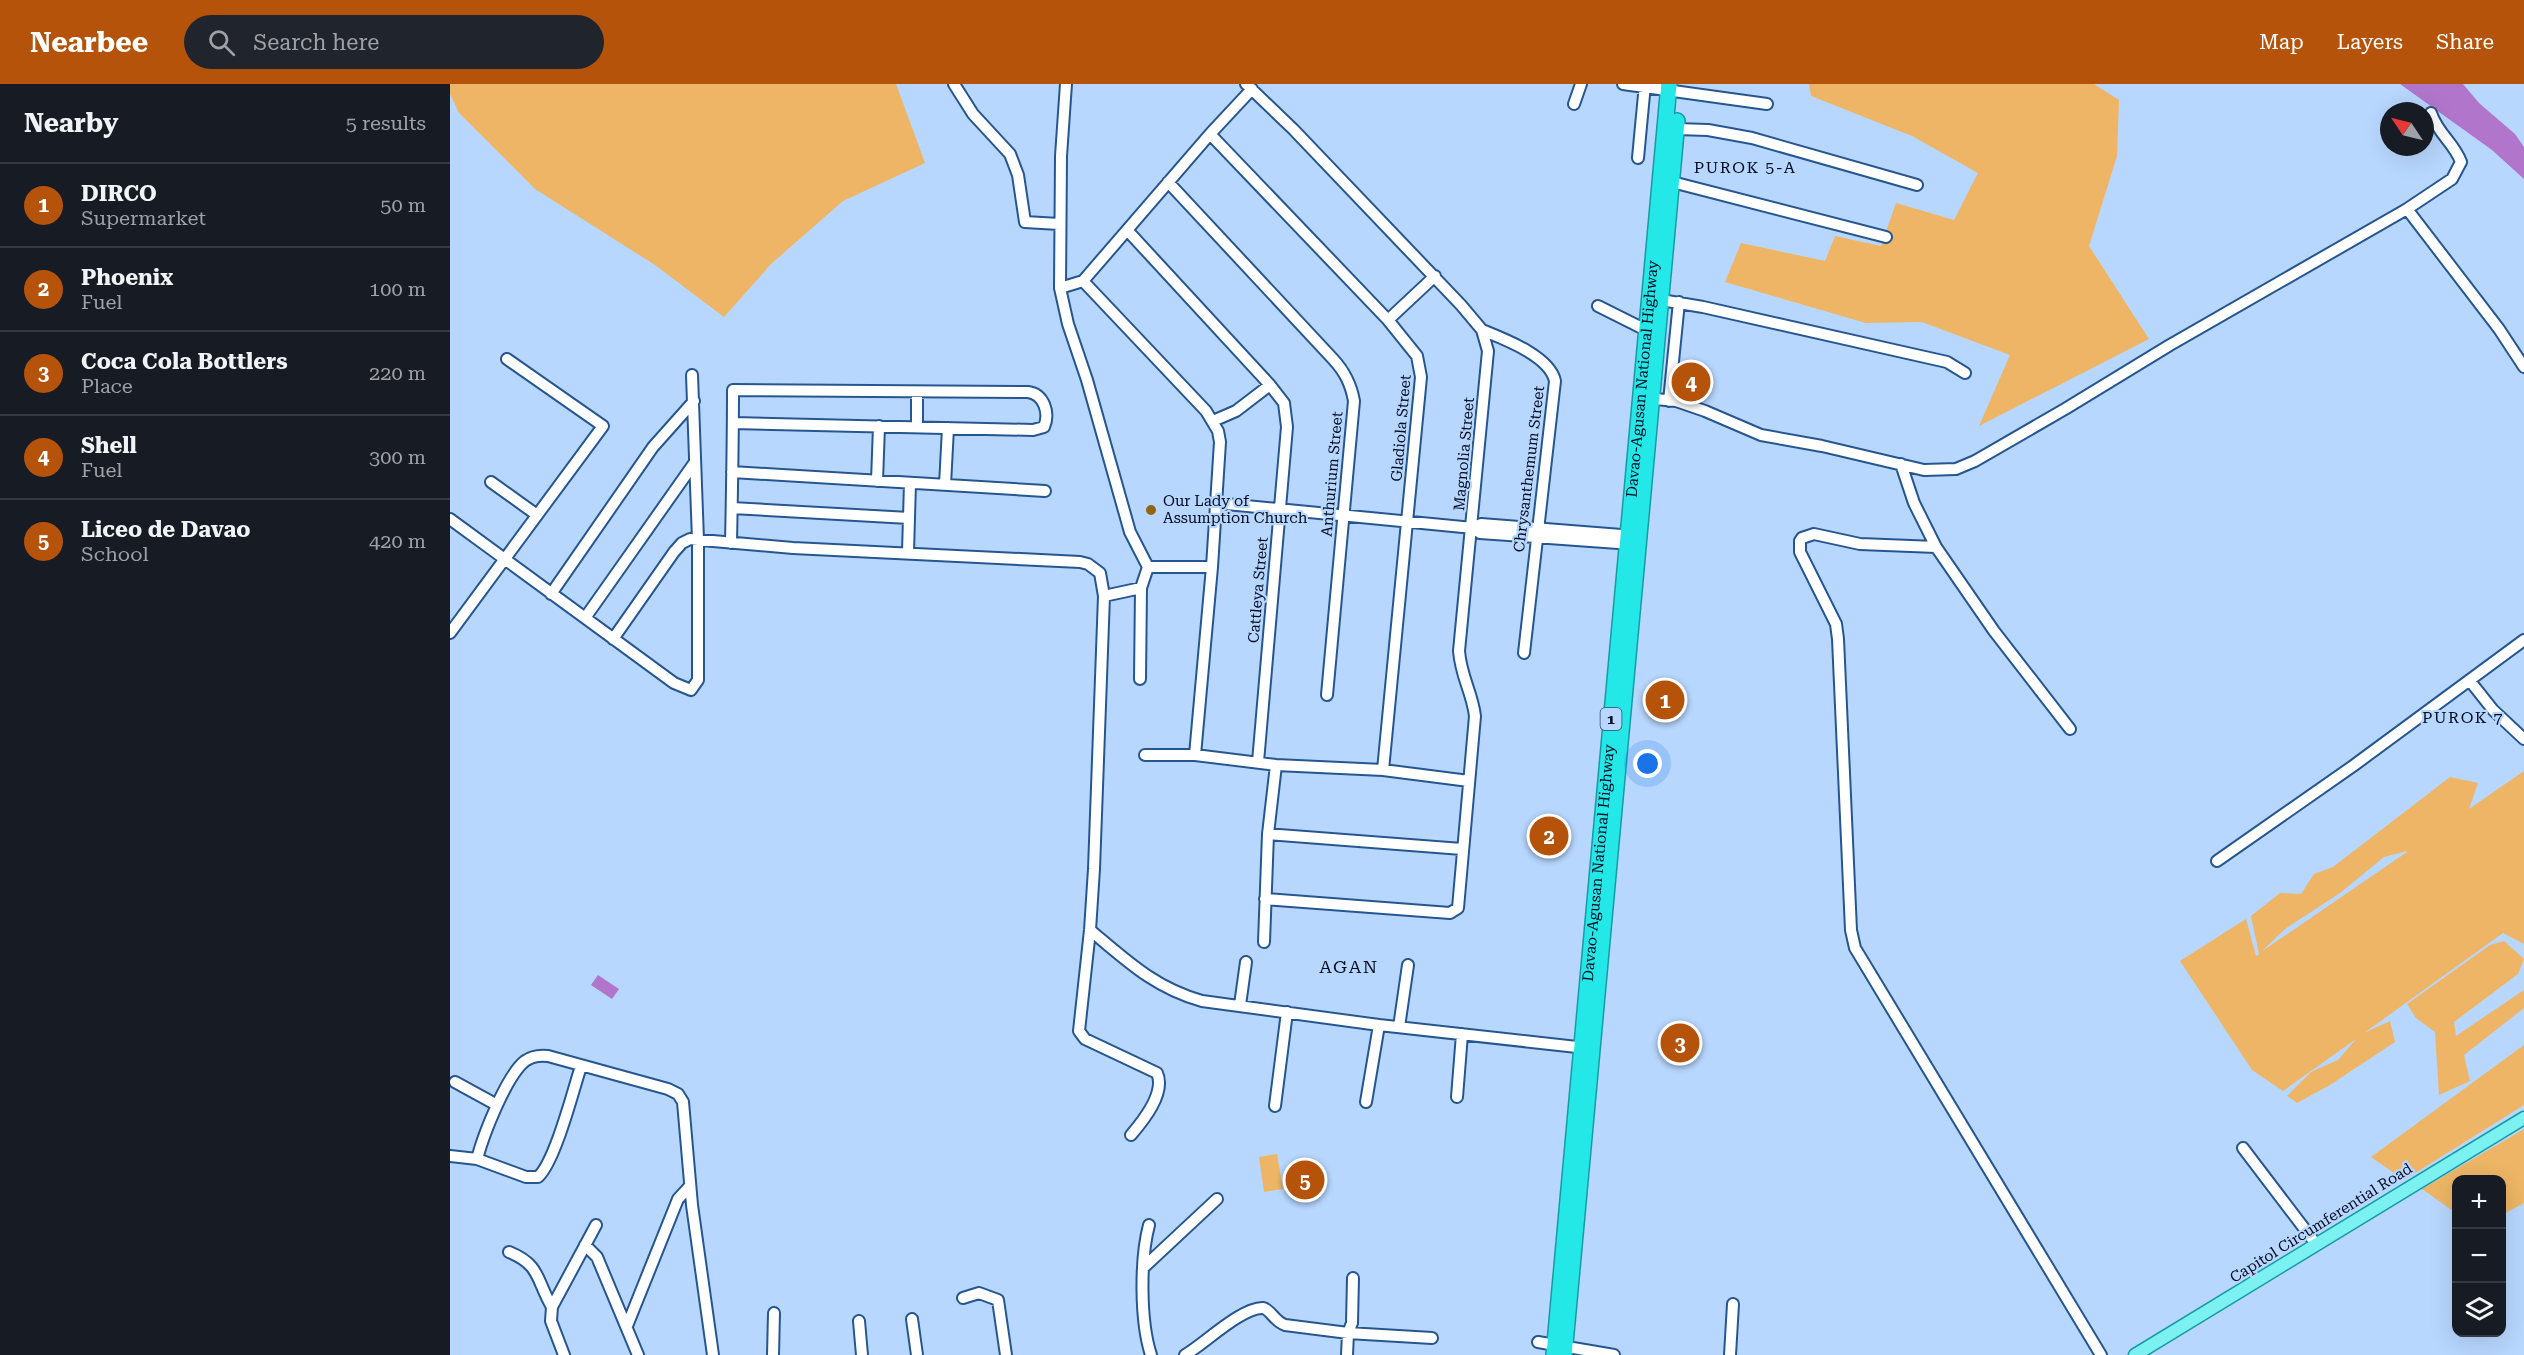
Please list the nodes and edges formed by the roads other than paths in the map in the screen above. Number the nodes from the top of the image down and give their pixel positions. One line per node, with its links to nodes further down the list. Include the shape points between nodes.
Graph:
1 (954, 84): 18 (street, via 973,114 1010,154 1018,175 1024,222)
2 (1066, 84): 18 (street)
3 (1581, 84): 8 (street)
4 (1623, 84): 5 (street)
5 (1645, 85): 7 (street); 13 (street)
6 (1249, 87): 12 (street); 21 (street, Magnolia Street)
7 (1674, 87): 9 (street); 11 (highway, Davao-Agusan National Highway / 1); 29 (highway, Davao-Agusan National Highway / 1)
8 (1574, 104)
9 (1767, 104)
10 (2434, 120): 17 (street, via 2461,162 2452,179)
11 (1676, 129): 15 (highway, Davao-Agusan National Highway / 1); 16 (street, via 1752,138)
12 (1210, 134): 14 (street); 27 (street, Gladiola Street)
13 (1638, 158)
14 (1168, 182): 19 (street); 58 (street, Anthurium Street, via 1333,359 1348,380 1354,401)
15 (1672, 182): 20 (street); 24 (highway, Davao-Agusan National Highway / 1)
16 (1917, 185)
17 (2407, 208): 31 (street); 47 (street, via 1975,461 1940,471)
18 (1059, 224): 23 (street)
19 (1127, 230): 22 (street); 34 (street, Cattleya Street)
20 (1886, 237)
21 (1435, 276): 27 (street); 28 (street, Magnolia Street)
22 (1083, 281): 23 (street); 41 (street)
23 (1060, 288): 70 (street, via 1130,532)
24 (1661, 300): 25 (street); 36 (highway, Davao-Agusan National Highway / 1)
25 (1679, 302): 32 (street, via 1947,362); 38 (street)
26 (1598, 306): 29 (street)
27 (1388, 320): 61 (street, Gladiola Street, via 1417,356 1421,371)
28 (1482, 330): 62 (street, Magnolia Street, via 1488,363); 63 (street, Chrysanthemum Street, via 1540,359 1554,373)
29 (1646, 330): 36 (highway, Davao-Agusan National Highway / 1)
30 (507, 359): 57 (street, via 603,426)
31 (2524, 367)
32 (1965, 373)
33 (692, 375): 37 (street)
34 (1270, 384): 41 (street, via 1236,411); 56 (street, Cattleya Street, via 1284,403 1286,416)
35 (916, 392): 42 (street, via 733,390); 44 (street); 45 (street, via 1038,394 1046,423 1039,429)
36 (1646, 398): 38 (street); 65 (highway, Davao-Agusan National Highway / 1)
37 (694, 401): 39 (street); 40 (street)
38 (1669, 401): 47 (street, via 1705,411 1761,435)
39 (680, 414): 40 (street); 73 (street)
40 (693, 417): 46 (street)
41 (1213, 421): 54 (street, via 1220,442)
42 (733, 423): 43 (street); 48 (street)
43 (879, 426): 44 (street); 49 (street)
44 (917, 428): 45 (street)
45 (948, 428): 52 (street)
46 (695, 462): 64 (street); 75 (street)
47 (1901, 464): 67 (street, via 1914,503)
48 (732, 472): 49 (street); 55 (street)
49 (877, 481): 51 (street)
50 (491, 482): 57 (street)
51 (910, 483): 52 (street); 59 (street)
52 (945, 485): 53 (street)
53 (1045, 491)
54 (1216, 503): 56 (street); 71 (street)
55 (732, 508): 59 (street); 66 (street)
56 (1280, 511): 58 (street); 87 (street, Cattleya Street)
57 (537, 515): 69 (street)
58 (1343, 515): 61 (street); 82 (street, Anthurium Street)
59 (909, 518): 68 (street)
60 (450, 519): 69 (street)
61 (1408, 521): 62 (street); 89 (street, Gladiola Street)
62 (1473, 528): 63 (street, via 1481,524); 90 (street, Magnolia Street, via 1459,651 1474,716)
63 (1536, 533): 65 (street); 79 (street, Chrysanthemum Street)
64 (698, 540): 66 (street); 77 (street, via 690,539 674,552); 77 (street, via 695,687 681,688)
65 (1632, 540): 104 (highway, Davao-Agusan National Highway / 1)
66 (731, 543): 68 (street)
67 (1936, 547): 83 (street, via 1994,631); 150 (street, via 1860,544 1814,534 1800,541 1800,552 1836,624 1838,639 1851,930 1866,968)
68 (908, 552): 74 (street, via 1088,564 1100,573)
69 (505, 559): 73 (street); 76 (street)
70 (1148, 567): 71 (street); 72 (street)
71 (1212, 567): 86 (street)
72 (1140, 588): 74 (street); 80 (street)
73 (551, 594): 75 (street)
74 (1104, 596): 95 (street)
75 (585, 618): 77 (street)
76 (450, 633)
77 (613, 639)
78 (2524, 640): 81 (street)
79 (1524, 653)
80 (1140, 679)
81 (2470, 681): 84 (street); 93 (street)
82 (1327, 695)
83 (2070, 729)
84 (2524, 739)
85 (1145, 755): 86 (street)
86 (1195, 756): 87 (street)
87 (1258, 762): 88 (street)
88 (1276, 765): 89 (street); 91 (street)
89 (1383, 770): 90 (street)
90 (1469, 781): 92 (street, Magnolia Street)
91 (1268, 834): 92 (street); 94 (street)
92 (1461, 849): 94 (street, Magnolia Street, via 1458,908 1450,913)
93 (2217, 861)
94 (1265, 899): 96 (street)
95 (1090, 930): 99 (street, via 1131,965 1169,990 1202,1001); 112 (street, via 1081,1036 1154,1070 1159,1078 1150,1108)
96 (1264, 942)
97 (1245, 962): 99 (street)
98 (1408, 965): 102 (street)
99 (1240, 1005): 100 (street)
100 (1287, 1012): 101 (street); 110 (street)
101 (1379, 1025): 102 (street); 108 (street)
102 (1399, 1027): 103 (street)
103 (1462, 1034): 104 (street); 107 (street)
104 (1587, 1048): 137 (highway, Davao-Agusan National Highway / 1)
105 (581, 1066): 109 (street, via 538,1055 526,1061); 115 (street, via 544,1172 532,1179); 116 (street, via 678,1094 683,1102)
106 (455, 1082): 109 (street)
107 (1457, 1097)
108 (1366, 1102)
109 (497, 1106): 115 (street)
110 (1275, 1106)
111 (2524, 1118): 122 (main road, Capitol Circumferential Road)
112 (1131, 1135)
113 (2243, 1148): 122 (street)
114 (450, 1156): 115 (street)
115 (477, 1159)
116 (690, 1186): 117 (street); 119 (street)
117 (678, 1199): 119 (street); 133 (street)
118 (1217, 1199): 125 (street)
119 (692, 1205): 141 (street)
120 (596, 1225): 123 (street)
121 (1149, 1225): 125 (street)
122 (2316, 1244): 151 (main road, Capitol Circumferential Road)
123 (585, 1245): 129 (street); 133 (street, via 597,1257)
124 (509, 1252): 129 (street, via 534,1267)
125 (1143, 1268): 146 (street, via 1144,1334)
126 (1353, 1278): 134 (street, via 1352,1323)
127 (963, 1298): 145 (street, via 979,1293 998,1300)
128 (1734, 1304): 149 (street)
129 (552, 1307): 139 (street, via 551,1321)
130 (774, 1313): 142 (street)
131 (912, 1318): 144 (street)
132 (859, 1321): 143 (street)
133 (627, 1326): 140 (street)
134 (1348, 1333): 135 (street); 138 (street, via 1285,1325 1263,1308 1244,1314); 147 (street)
135 (1432, 1338)
136 (1538, 1342): 137 (street)
137 (1559, 1351): 148 (street)
138 (1191, 1354)
139 (564, 1355)
140 (638, 1355)
141 (712, 1355)
142 (773, 1355)
143 (862, 1355)
144 (916, 1355)
145 (1006, 1355)
146 (1150, 1355)
147 (1347, 1355)
148 (1614, 1355)
149 (1730, 1355)
150 (2101, 1355)
151 (2135, 1355)

